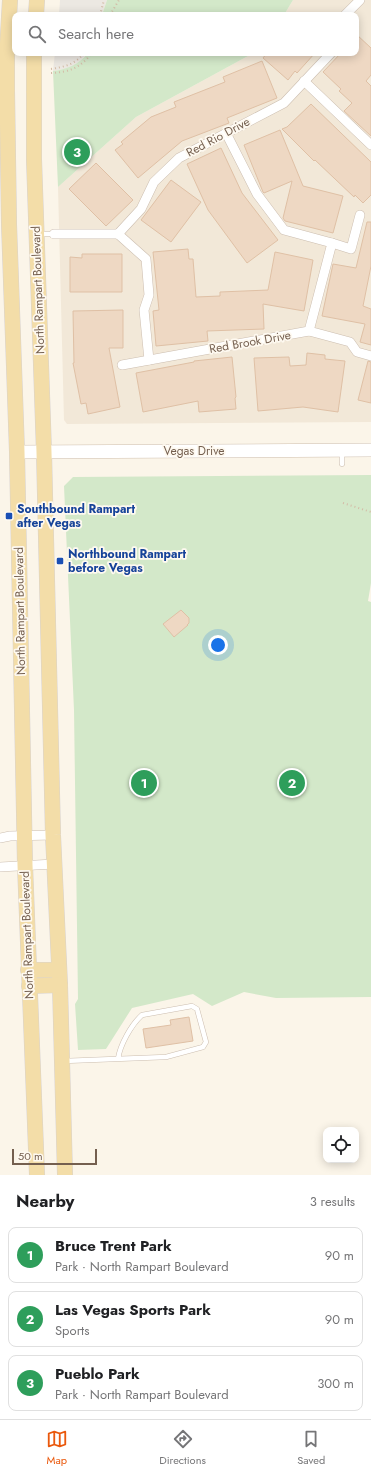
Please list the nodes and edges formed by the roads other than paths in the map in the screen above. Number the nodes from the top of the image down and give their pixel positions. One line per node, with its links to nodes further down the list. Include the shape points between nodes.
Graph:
1 (10, 0): 22 (main road, North Rampart Boulevard, bridge, via 7,52 9,224)
2 (37, 0): 4 (main road)
3 (360, 0): 5 (street)
4 (36, 12)
5 (348, 12)
6 (34, 56): 12 (main road, North Rampart Boulevard, bridge)
7 (328, 56): 8 (street, Red Rio Drive)
8 (304, 81): 9 (street, Red Rio Drive, via 284,103); 10 (street)
9 (226, 133): 14 (street, Red Rio Drive, via 179,158 154,182 141,209); 15 (street, via 257,194 284,230)
10 (371, 144)
11 (360, 215): 15 (street, via 351,249)
12 (36, 234): 13 (lane); 23 (main road, North Rampart Boulevard)
13 (54, 234): 14 (street)
14 (118, 234): 18 (street, via 146,259 149,295 144,310)
15 (332, 243): 16 (street)
16 (309, 331): 17 (street, Red Brook Drive, via 350,342 357,352); 18 (street, Red Brook Drive)
17 (371, 356)
18 (149, 360): 19 (street, Red Brook Drive)
19 (122, 365)
20 (342, 450): 21 (main road, Vegas Drive); 23 (main road, Vegas Drive); 24 (lane)
21 (371, 450)
22 (17, 452): 23 (main road, Vegas Drive); 26 (main road, North Rampart Boulevard)
23 (44, 452): 25 (main road, North Rampart Boulevard)
24 (342, 464)
25 (53, 834): 26 (street); 28 (main road, North Rampart Boulevard)
26 (24, 836): 27 (street); 29 (main road, North Rampart Boulevard)
27 (0, 838)
28 (54, 864): 29 (street); 32 (main road, North Rampart Boulevard)
29 (25, 865): 30 (street); 31 (main road, North Rampart Boulevard)
30 (0, 867)
31 (28, 970): 32 (main road); 34 (main road, North Rampart Boulevard)
32 (59, 970): 33 (main road, North Rampart Boulevard)
33 (60, 985): 34 (main road); 36 (main road, North Rampart Boulevard)
34 (29, 986): 37 (main road, North Rampart Boulevard)
35 (118, 1059): 35 (lane, via 166,1057 202,1047 206,1042 197,1008 192,1006 142,1016 119,1048); 36 (lane)
36 (62, 1061): 38 (main road, North Rampart Boulevard)
37 (37, 1175)
38 (65, 1175)

